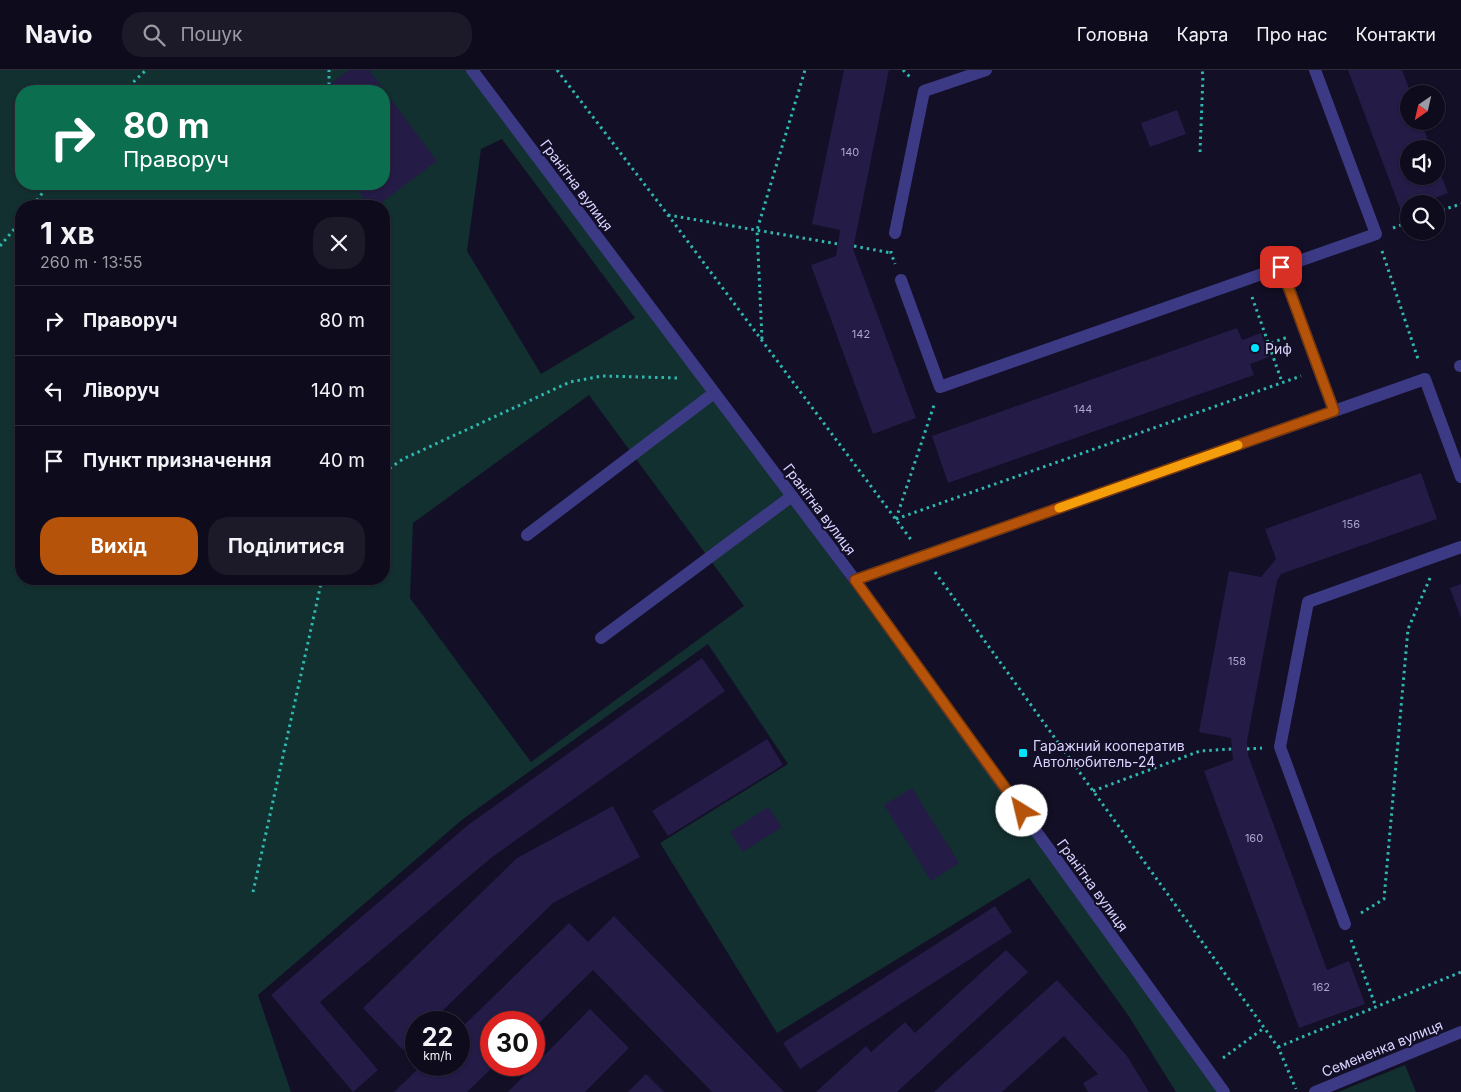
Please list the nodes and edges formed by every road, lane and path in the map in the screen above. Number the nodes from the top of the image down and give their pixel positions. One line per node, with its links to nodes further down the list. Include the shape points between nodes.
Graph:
1 (146, 70): 8 (path)
2 (329, 70): 9 (path)
3 (472, 70): 27 (street, Гранітна вулиця)
4 (805, 70): 15 (path)
5 (986, 70): 16 (street, via 924,91)
6 (1202, 70): 10 (path)
7 (1315, 70): 17 (street)
8 (130, 85)
9 (329, 85)
10 (1200, 152)
11 (1461, 204): 12 (path)
12 (1445, 209)
13 (668, 215): 15 (path)
14 (15, 228): 19 (path)
15 (757, 230): 18 (path); 25 (path)
16 (895, 233)
17 (1376, 234): 22 (street); 28 (path)
18 (838, 244)
19 (0, 246)
20 (854, 246): 21 (path)
21 (891, 253)
22 (1281, 267): 24 (street); 26 (street)
23 (901, 280): 30 (street)
24 (1246, 280): 29 (path); 30 (street)
25 (762, 340)
26 (1318, 370): 29 (path); 32 (street)
27 (703, 379): 31 (street, Гранітна вулиця); 34 (path, via 602,376 570,382)
28 (1425, 379): 32 (street); 33 (street)
29 (1282, 382): 30 (path, via 896,519)
30 (940, 387)
31 (714, 393): 36 (street, Гранітна вулиця); 37 (street)
32 (1334, 411): 40 (street)
33 (1458, 458): 35 (street)
34 (390, 468)
35 (1461, 477)
36 (792, 496): 40 (street, Гранітна вулиця); 42 (street)
37 (526, 535)
38 (1461, 547): 39 (street)
39 (1439, 554): 46 (path, via 1408,629 1384,899); 46 (street, via 1308,602 1280,746)
40 (855, 580): 51 (street, Гранітна вулиця)
41 (321, 585): 45 (path)
42 (601, 638)
43 (1232, 749): 44 (path, via 1200,751)
44 (1093, 791)
45 (253, 892)
46 (1345, 924): 48 (path)
47 (1461, 972): 48 (path)
48 (1376, 1007): 53 (path, via 1278,1047)
49 (1265, 1028): 51 (path)
50 (1461, 1032): 54 (street, Семененка вулиця)
51 (1208, 1069): 52 (street, Гранітна вулиця)
52 (1224, 1092)
53 (1297, 1092)
54 (1315, 1092)

